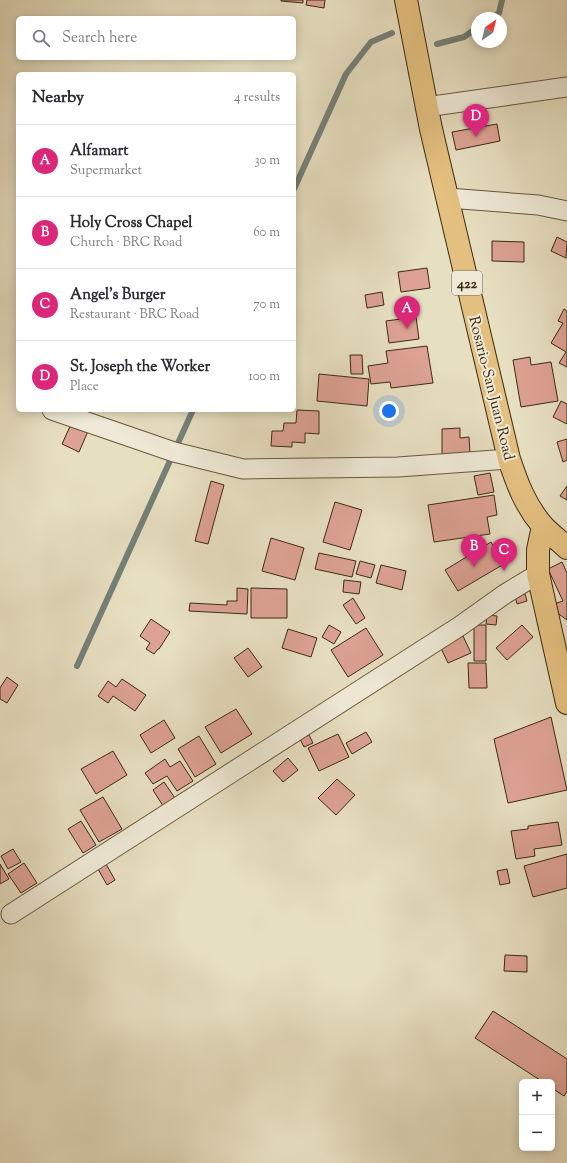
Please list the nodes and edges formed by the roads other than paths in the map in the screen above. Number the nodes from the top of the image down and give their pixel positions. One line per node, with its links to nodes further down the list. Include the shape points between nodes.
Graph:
1 (406, 0): 3 (main road, Rosario-San Juan Road / 422)
2 (567, 87): 3 (street)
3 (426, 107): 4 (main road, Rosario-San Juan Road / 422)
4 (448, 198): 5 (street, via 538,205); 7 (main road, Rosario-San Juan Road / 422)
5 (567, 211)
6 (58, 412): 7 (street, via 174,452 243,468 398,467)
7 (509, 459): 8 (main road, Rosario-San Juan Road / 422, via 526,502)
8 (543, 526): 9 (main road, Rosario-San Juan Road / 422); 10 (main road, via 538,550)
9 (567, 548)
10 (538, 574): 11 (main road); 12 (street)
11 (567, 704)
12 (12, 914)

